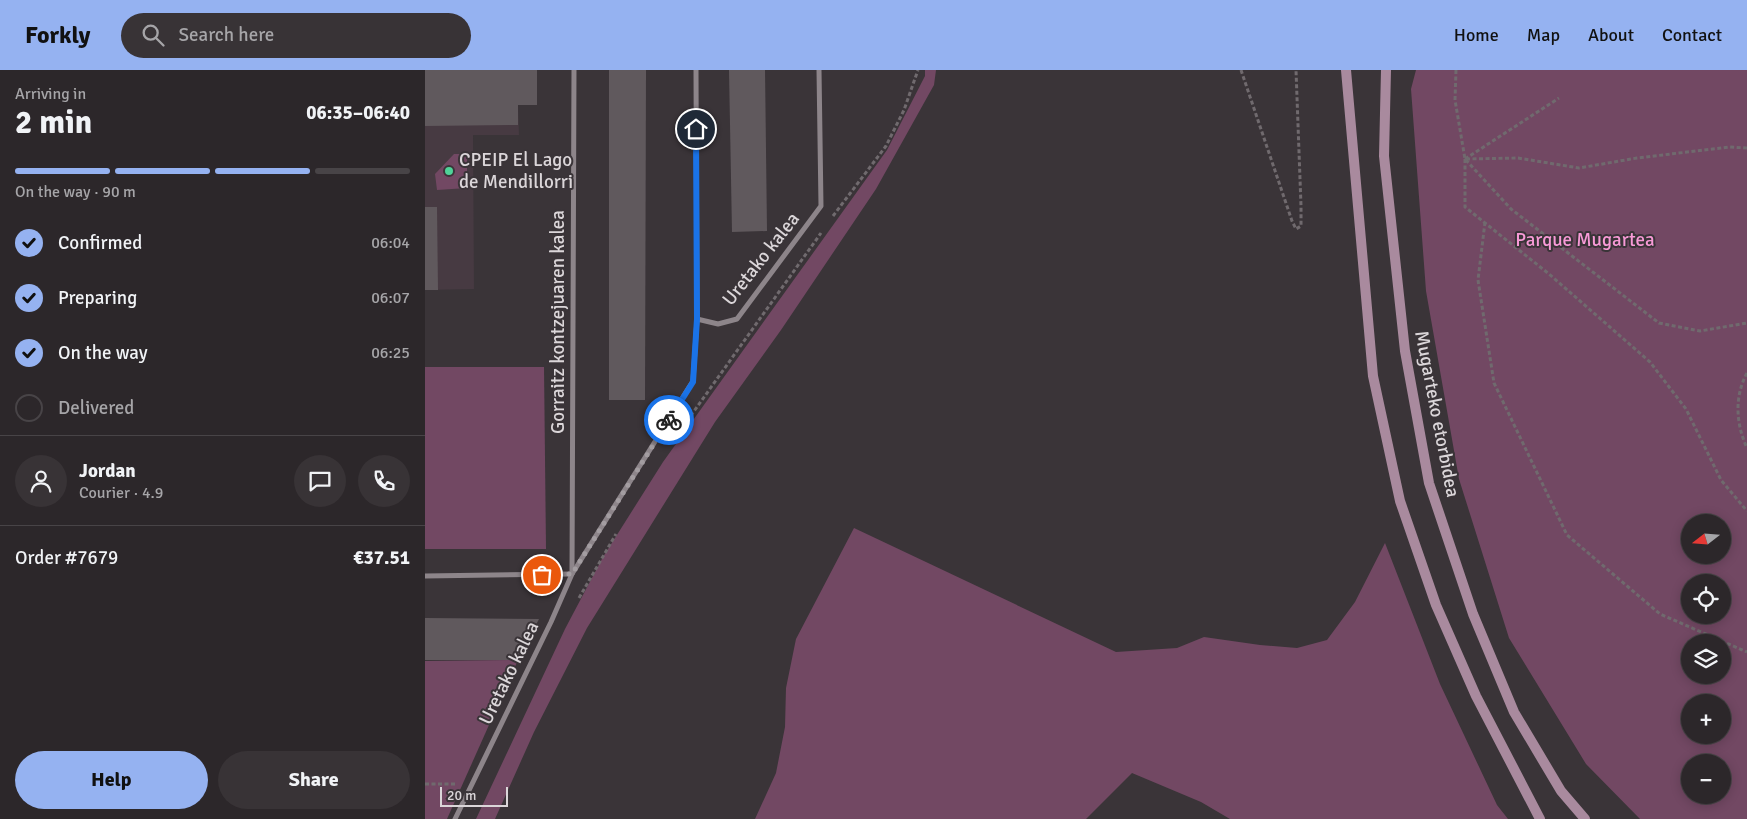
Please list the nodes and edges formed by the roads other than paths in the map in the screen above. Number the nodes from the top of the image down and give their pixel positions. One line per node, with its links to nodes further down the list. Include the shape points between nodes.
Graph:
1 (574, 70): 7 (street, Gorraitz kontzejuaren kalea)
2 (696, 70): 6 (street)
3 (819, 70): 6 (street, Uretako kalea, via 821,206 737,318 718,324)
4 (1346, 70): 10 (street, via 1373,376 1400,501 1440,614 1476,696)
5 (1387, 70): 11 (street, Mugarteko etorbidea, via 1384,156 1405,351 1429,483 1473,614 1514,712 1561,791)
6 (697, 319): 7 (street, Uretako kalea, via 693,382)
7 (572, 574): 8 (street); 9 (street, Uretako kalea)
8 (425, 576)
9 (455, 819)
10 (1540, 819)
11 (1585, 819)

